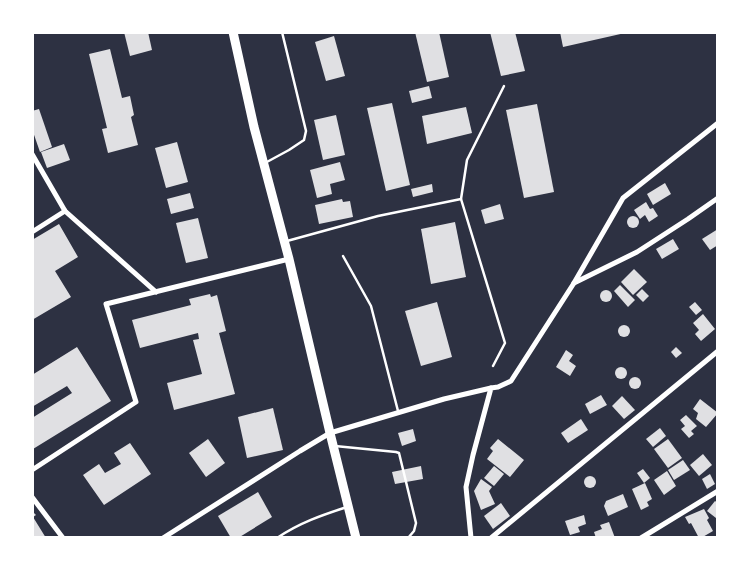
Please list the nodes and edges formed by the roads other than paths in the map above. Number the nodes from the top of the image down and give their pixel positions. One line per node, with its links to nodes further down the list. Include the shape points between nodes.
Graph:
1 (233, 32): 6 (highway)
2 (282, 32): 6 (lane, via 306,131 304,140)
3 (504, 86): 8 (lane, via 467,160)
4 (718, 123): 14 (street, via 623,198)
5 (32, 154): 9 (street)
6 (264, 163): 11 (highway)
7 (718, 198): 14 (street, via 637,252)
8 (461, 199): 11 (lane, via 378,216); 17 (lane, via 505,343)
9 (65, 212): 10 (street); 15 (street)
10 (32, 232)
11 (285, 242): 13 (highway)
12 (343, 256): 19 (lane, via 372,306)
13 (289, 259): 15 (street); 20 (highway)
14 (574, 283): 18 (street, via 510,381)
15 (156, 292): 22 (street, via 106,304 136,402)
16 (718, 352): 32 (street)
17 (493, 366)
18 (490, 388): 19 (street); 31 (street, via 466,487)
19 (398, 413): 20 (street)
20 (330, 433): 21 (highway); 27 (street)
21 (333, 446): 25 (highway); 30 (lane, via 399,453 416,523)
22 (32, 470)
23 (718, 491): 33 (street)
24 (32, 497): 26 (street)
25 (348, 507): 28 (lane, via 307,521); 29 (highway)
26 (63, 538)
27 (163, 538)
28 (277, 538)
29 (356, 538)
30 (408, 538)
31 (471, 538)
32 (491, 538)
33 (641, 538)

